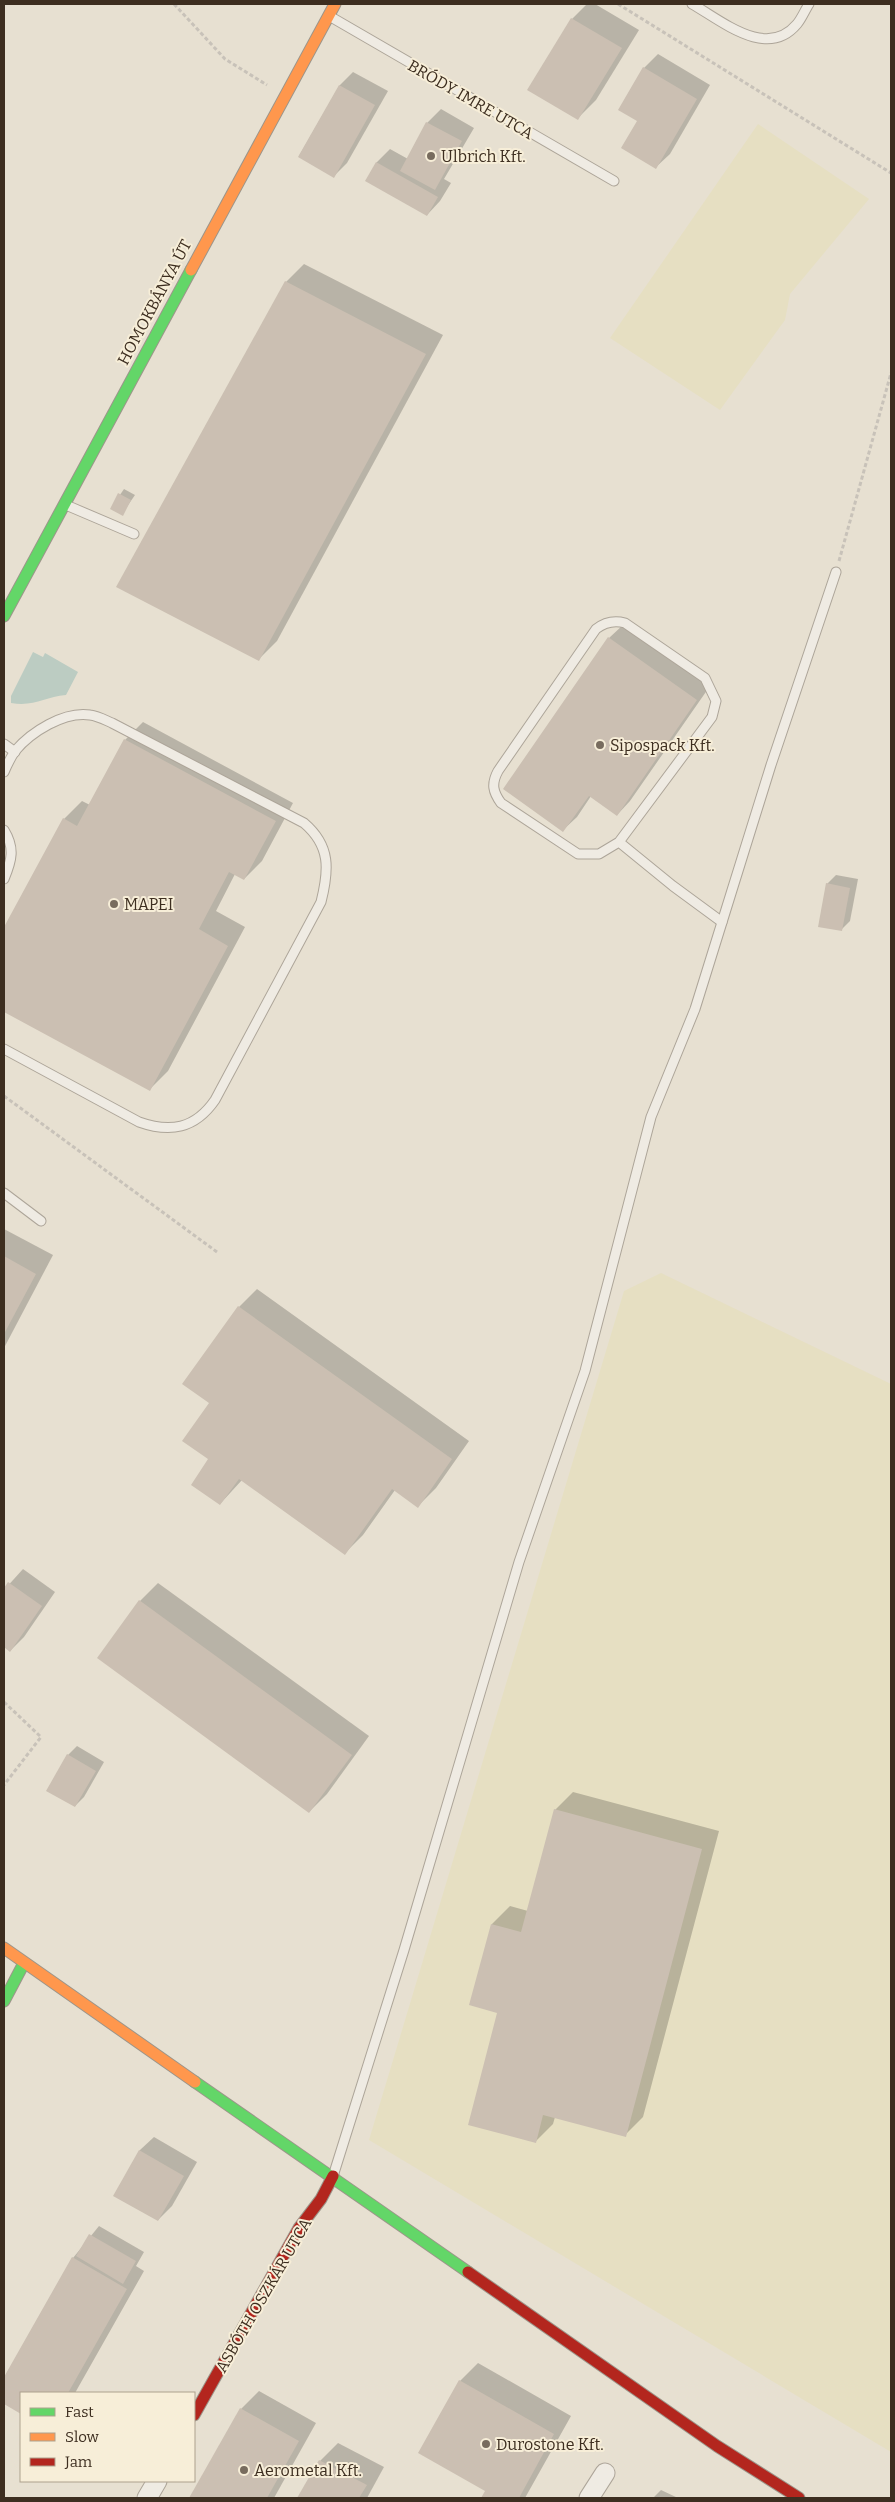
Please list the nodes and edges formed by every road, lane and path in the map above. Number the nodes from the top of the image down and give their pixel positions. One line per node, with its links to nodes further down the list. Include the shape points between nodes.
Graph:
1 (174, 4): 7 (path, via 225,59)
2 (335, 4): 6 (street, HOMOKBÁNYA ÚT)
3 (618, 4): 8 (path)
4 (692, 4): 5 (lane, via 750,38 764,40 780,37 797,24)
5 (809, 4)
6 (329, 16): 7 (street, HOMOKBÁNYA ÚT); 9 (lane, BRÓDY IMRE UTCA)
7 (284, 95): 11 (street, HOMOKBÁNYA ÚT)
8 (891, 173)
9 (614, 182)
10 (891, 373): 13 (path)
11 (64, 504): 12 (lane); 14 (street, HOMOKBÁNYA ÚT)
12 (134, 534)
13 (836, 572): 21 (lane)
14 (4, 616)
15 (4, 744): 16 (lane)
16 (15, 752): 17 (lane); 22 (lane, via 33,734 56,721 90,715 112,723 304,822 315,832 322,846 328,874 321,902 215,1100 195,1121 170,1129 139,1122)
17 (4, 772)
18 (4, 830): 20 (lane, via 11,842 12,854)
19 (619, 842): 19 (lane, via 600,854 578,854 501,803 493,786 498,771 596,629 617,621 625,623 705,678 716,701 712,717); 21 (lane)
20 (4, 879)
21 (722, 922): 32 (lane, via 695,1009 651,1116 585,1371 519,1562)
22 (4, 1049)
23 (4, 1096): 26 (path)
24 (4, 1193): 25 (lane)
25 (42, 1221)
26 (217, 1252)
27 (4, 1702): 28 (path, via 41,1737)
28 (4, 1785)
29 (4, 1948): 30 (street)
30 (24, 1963): 31 (street); 32 (street)
31 (4, 2001)
32 (333, 2176): 33 (street, ASBÓTH OSZKÁR UTCA, via 299,2228); 38 (street, via 717,2446)
33 (195, 2413)
34 (605, 2473): 37 (street)
35 (155, 2482): 36 (street)
36 (147, 2498)
37 (589, 2498)
38 (799, 2498)

